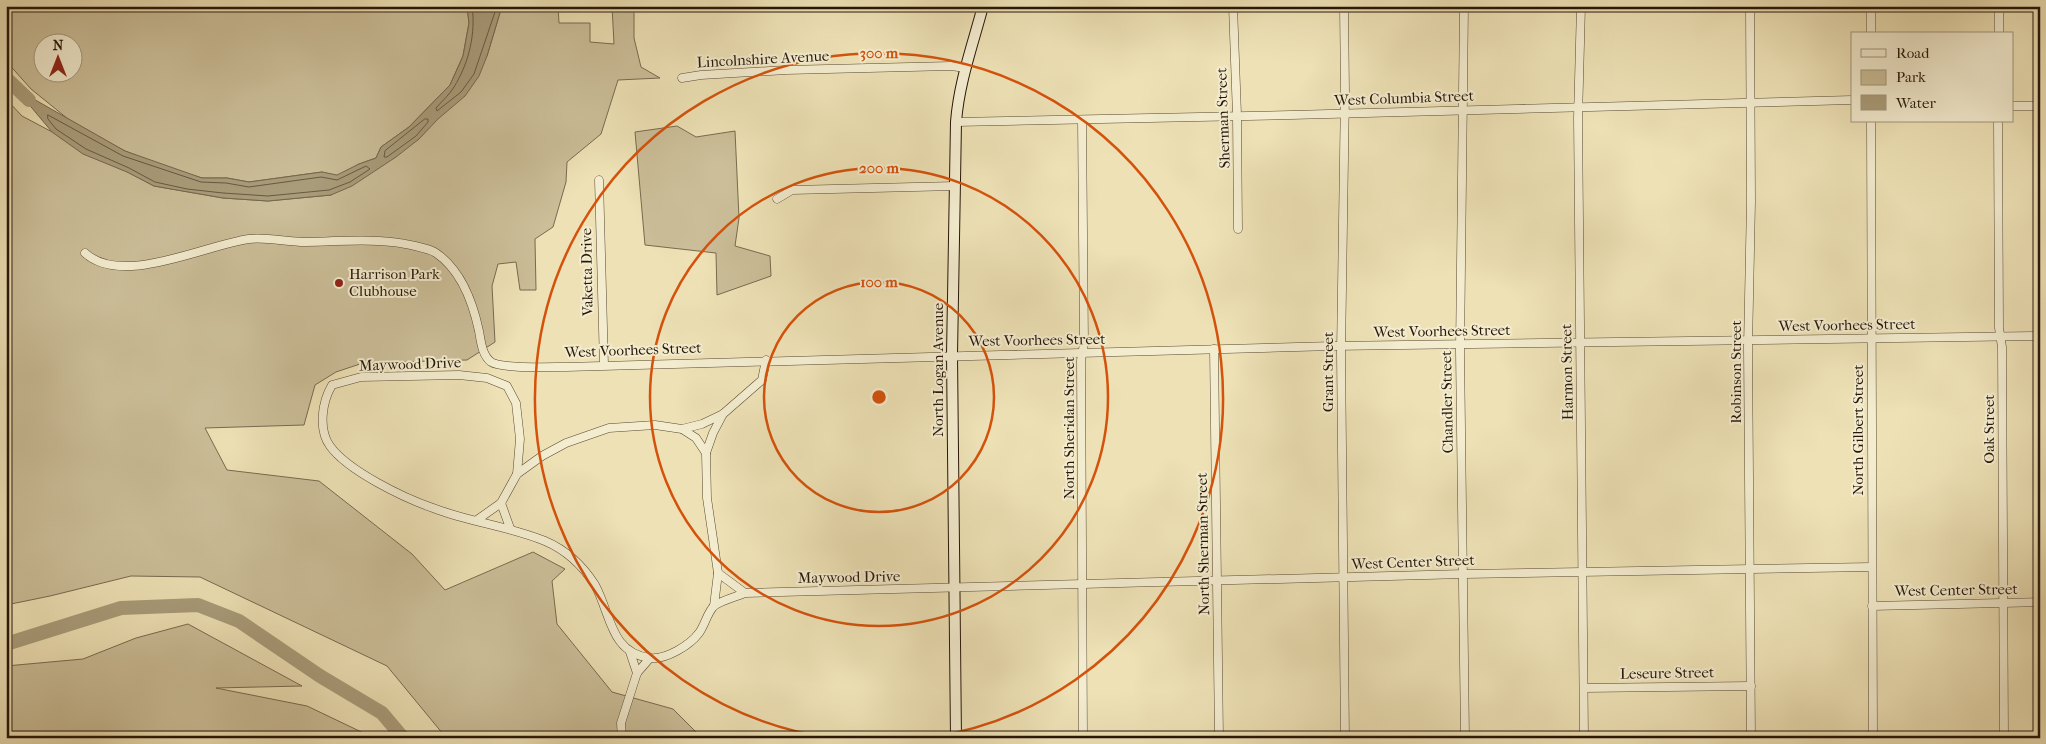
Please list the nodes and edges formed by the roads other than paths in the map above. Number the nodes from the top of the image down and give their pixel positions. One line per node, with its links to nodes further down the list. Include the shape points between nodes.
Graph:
1 (983, 6): 11 (street, North Logan Avenue)
2 (1233, 6): 20 (street, Sherman Street)
3 (1344, 6): 19 (street, Grant Street)
4 (1464, 6): 18 (street, Chandler Street)
5 (1581, 6): 17 (street, Harmon Street)
6 (1750, 6): 14 (street, Robinson Street)
7 (1871, 6): 9 (street)
8 (1999, 6): 10 (street)
9 (1871, 32)
10 (1998, 32)
11 (966, 68): 12 (street, Lincolnshire Avenue, via 786,70); 22 (street, North Logan Avenue)
12 (682, 78)
13 (1851, 100): 14 (street, West Columbia Street)
14 (1750, 102): 17 (street, West Columbia Street); 33 (street, Robinson Street)
15 (2014, 106): 16 (street)
16 (2040, 106)
17 (1579, 107): 18 (street, West Columbia Street); 34 (street, Harmon Street)
18 (1462, 110): 19 (street, West Columbia Street); 35 (street, Chandler Street)
19 (1345, 113): 20 (street, West Columbia Street); 36 (street, Grant Street)
20 (1237, 116): 21 (street, West Columbia Street); 28 (street, Sherman Street)
21 (1082, 120): 22 (street, West Columbia Street); 38 (street, North Sheridan Street)
22 (956, 122): 26 (street, North Logan Avenue)
23 (1871, 122): 32 (street, North Gilbert Street)
24 (1998, 122): 30 (street, Oak Street)
25 (599, 180): 41 (street, Vaketta Drive)
26 (955, 186): 27 (street, via 792,190); 39 (street, North Logan Avenue)
27 (777, 199)
28 (1238, 229)
29 (85, 253): 41 (street, West Voorhees Street, via 99,264 135,265 165,262 249,239 393,242 435,252 457,274 477,322 484,354 492,362 507,366)
30 (2000, 336): 31 (street, West Voorhees Street); 32 (street, West Voorhees Street); 60 (street, Oak Street)
31 (2040, 336)
32 (1872, 338): 33 (street, West Voorhees Street); 49 (street, North Gilbert Street)
33 (1749, 340): 34 (street, West Voorhees Street); 50 (street, Robinson Street)
34 (1580, 342): 35 (street, West Voorhees Street); 51 (street, Harmon Street)
35 (1460, 345): 36 (street, West Voorhees Street); 53 (street, Chandler Street)
36 (1341, 346): 37 (street, West Voorhees Street); 54 (street, Grant Street)
37 (1214, 349): 38 (street, West Voorhees Street); 55 (street, North Sherman Street)
38 (1082, 352): 39 (street, West Voorhees Street); 56 (street, North Sheridan Street)
39 (952, 356): 40 (street, West Voorhees Street); 57 (street, North Logan Avenue)
40 (766, 360): 41 (street, West Voorhees Street); 42 (street, Maywood Drive, via 762,380)
41 (604, 364)
42 (723, 414): 43 (street, Maywood Drive); 44 (street, Maywood Drive)
43 (682, 429): 44 (street, via 696,438); 45 (street, Maywood Drive, via 655,425 609,428 566,443)
44 (706, 453): 52 (street, Maywood Drive, via 707,498)
45 (518, 474): 46 (street, Maywood Drive); 47 (street, Maywood Drive, via 520,440 516,403 507,386 487,378 459,375 360,377 332,385 324,404 326,437 330,446 346,461 378,483 433,509)
46 (501, 503): 47 (street, Maywood Drive); 48 (street)
47 (477, 520): 48 (street, Maywood Drive)
48 (510, 528): 63 (street, Maywood Drive, via 547,542 578,562 595,586 617,638)
49 (1872, 567): 50 (street, West Center Street); 62 (street, North Gilbert Street)
50 (1751, 569): 51 (street, West Center Street); 66 (street, Robinson Street)
51 (1582, 572): 53 (street, West Center Street); 67 (street, Harmon Street)
52 (718, 573): 58 (street); 61 (street, Maywood Drive)
53 (1464, 574): 54 (street, West Center Street); 73 (street, Chandler Street)
54 (1343, 578): 55 (street, West Center Street); 72 (street, Grant Street)
55 (1217, 581): 56 (street, West Center Street); 71 (street, North Sherman Street)
56 (1082, 585): 57 (street, West Center Street); 70 (street, North Sheridan Street)
57 (954, 588): 58 (street, Maywood Drive); 69 (street, North Logan Avenue)
58 (745, 593): 61 (street, Maywood Drive)
59 (2040, 602): 60 (street, West Center Street)
60 (2004, 603): 62 (street, West Center Street); 77 (street, Oak Street)
61 (714, 606): 64 (street, Maywood Drive, via 699,634 673,652)
62 (1872, 606): 76 (street, North Gilbert Street)
63 (630, 652): 64 (street); 65 (street, Maywood Drive)
64 (650, 658): 65 (street)
65 (637, 673): 68 (street, via 621,723)
66 (1751, 686): 67 (street, Leseure Street); 75 (street, Robinson Street)
67 (1584, 688): 74 (street, Harmon Street)
68 (622, 738)
69 (956, 738)
70 (1083, 738)
71 (1219, 738)
72 (1345, 738)
73 (1465, 738)
74 (1584, 738)
75 (1751, 738)
76 (1873, 738)
77 (2004, 738)

